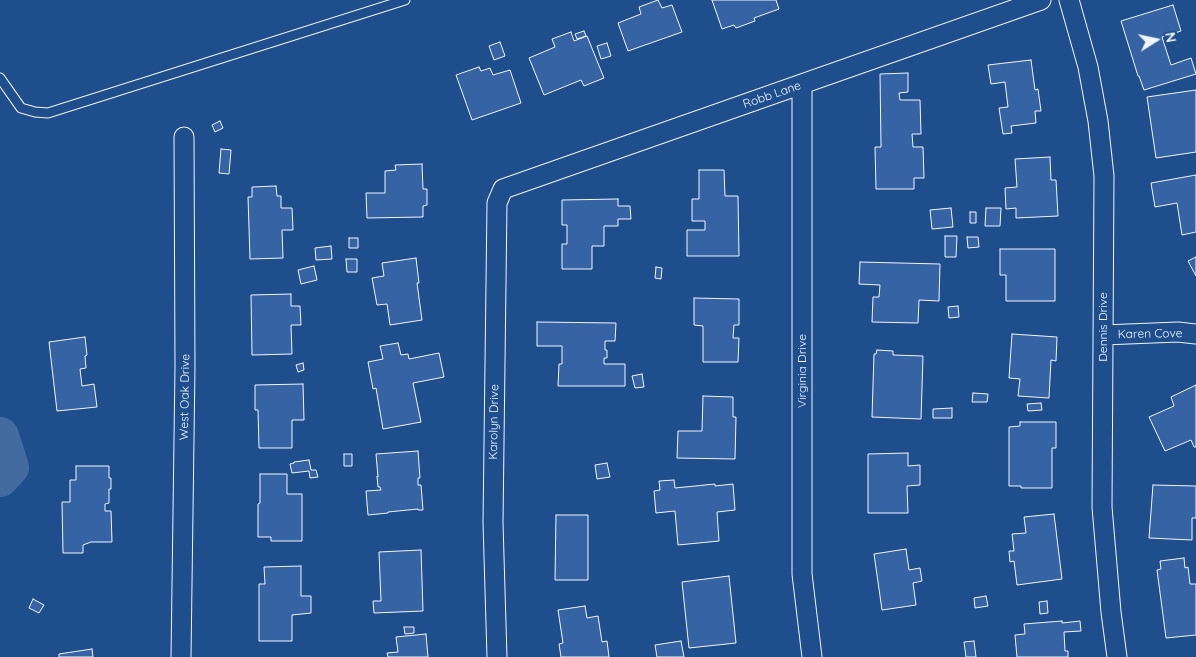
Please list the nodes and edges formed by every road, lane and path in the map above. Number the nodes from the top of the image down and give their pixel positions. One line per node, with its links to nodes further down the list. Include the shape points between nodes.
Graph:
1 (405, 0): 4 (lane, via 48,113 21,108)
2 (1041, 0): 5 (street, Robb Lane)
3 (1069, 0): 9 (street, Dennis Drive, via 1088,67 1104,176)
4 (0, 78)
5 (802, 84): 7 (street, Robb Lane); 12 (street, Virginia Drive, via 802,574)
6 (184, 137): 10 (street, West Oak Drive, via 186,366)
7 (503, 189): 11 (street, Karolyn Drive, via 497,203 493,523)
8 (1196, 334): 9 (street, Karen Cove)
9 (1103, 335): 13 (street, Dennis Drive, via 1102,507)
10 (181, 657)
11 (497, 657)
12 (812, 657)
13 (1117, 657)

